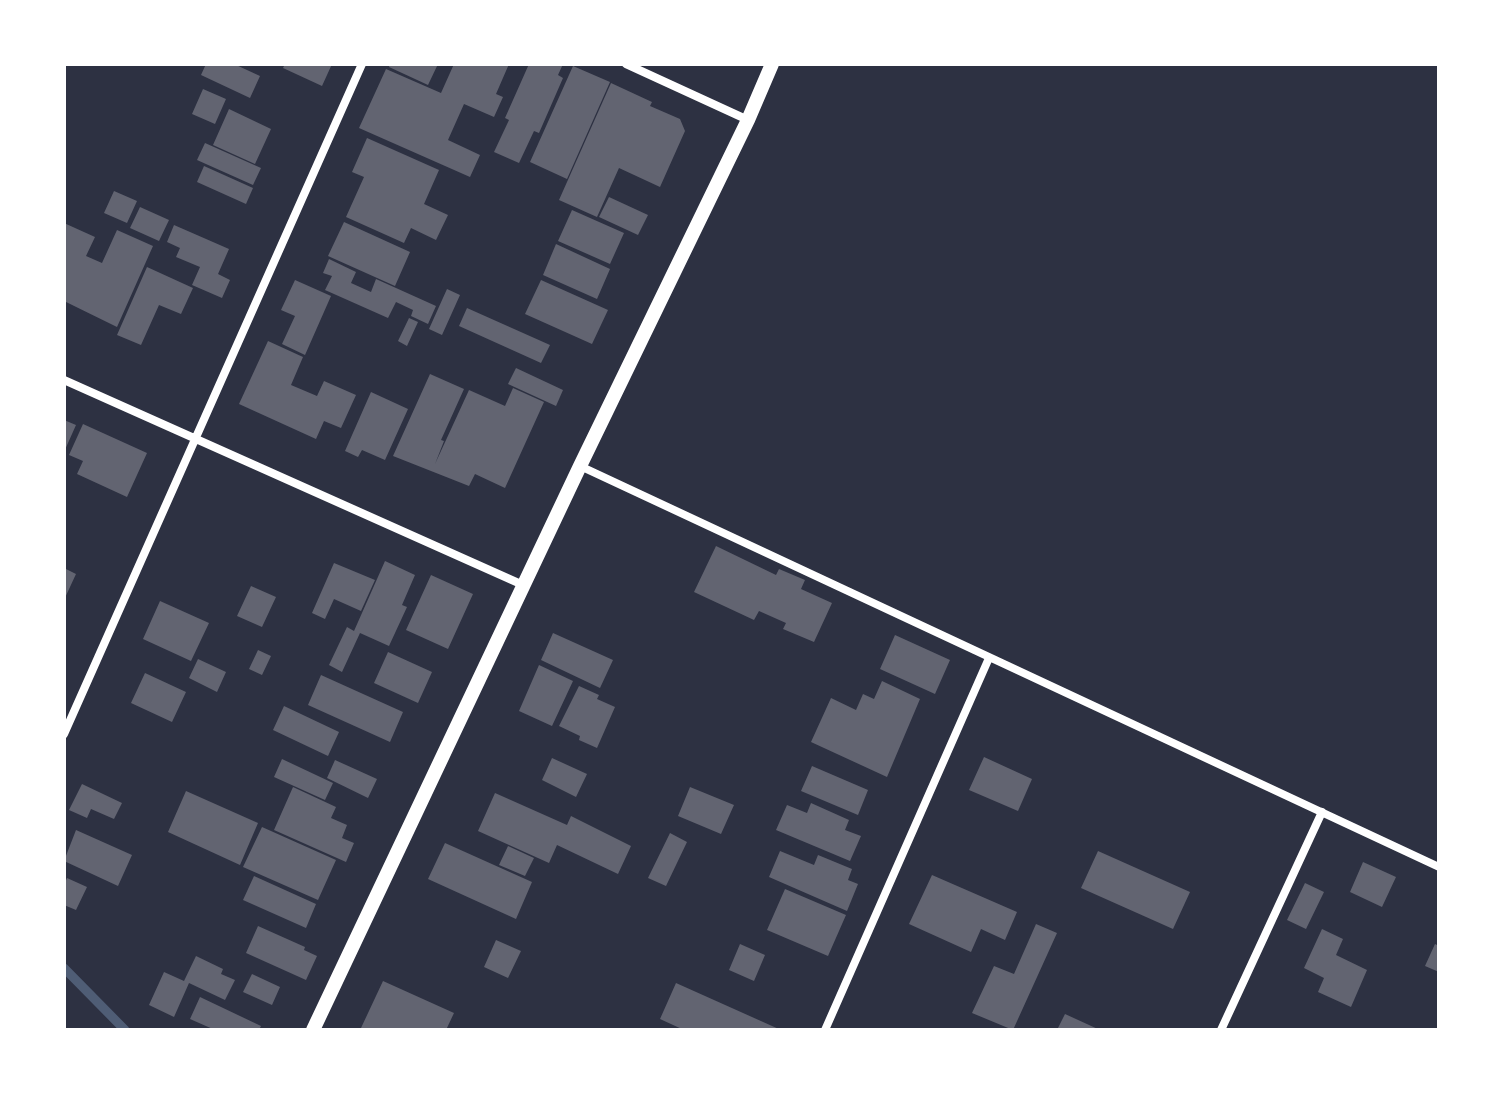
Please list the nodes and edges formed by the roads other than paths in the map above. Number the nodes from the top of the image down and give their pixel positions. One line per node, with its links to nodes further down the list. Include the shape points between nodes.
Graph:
1 (362, 64): 6 (street)
2 (626, 64): 4 (street)
3 (772, 64): 4 (street)
4 (748, 120): 7 (street)
5 (64, 380): 6 (street)
6 (195, 439): 8 (street); 10 (street)
7 (580, 466): 8 (street); 9 (street)
8 (523, 585): 13 (street)
9 (989, 658): 11 (street); 14 (street)
10 (64, 734)
11 (1322, 812): 12 (street); 15 (street)
12 (1439, 867)
13 (313, 1030)
14 (825, 1030)
15 (1221, 1030)

